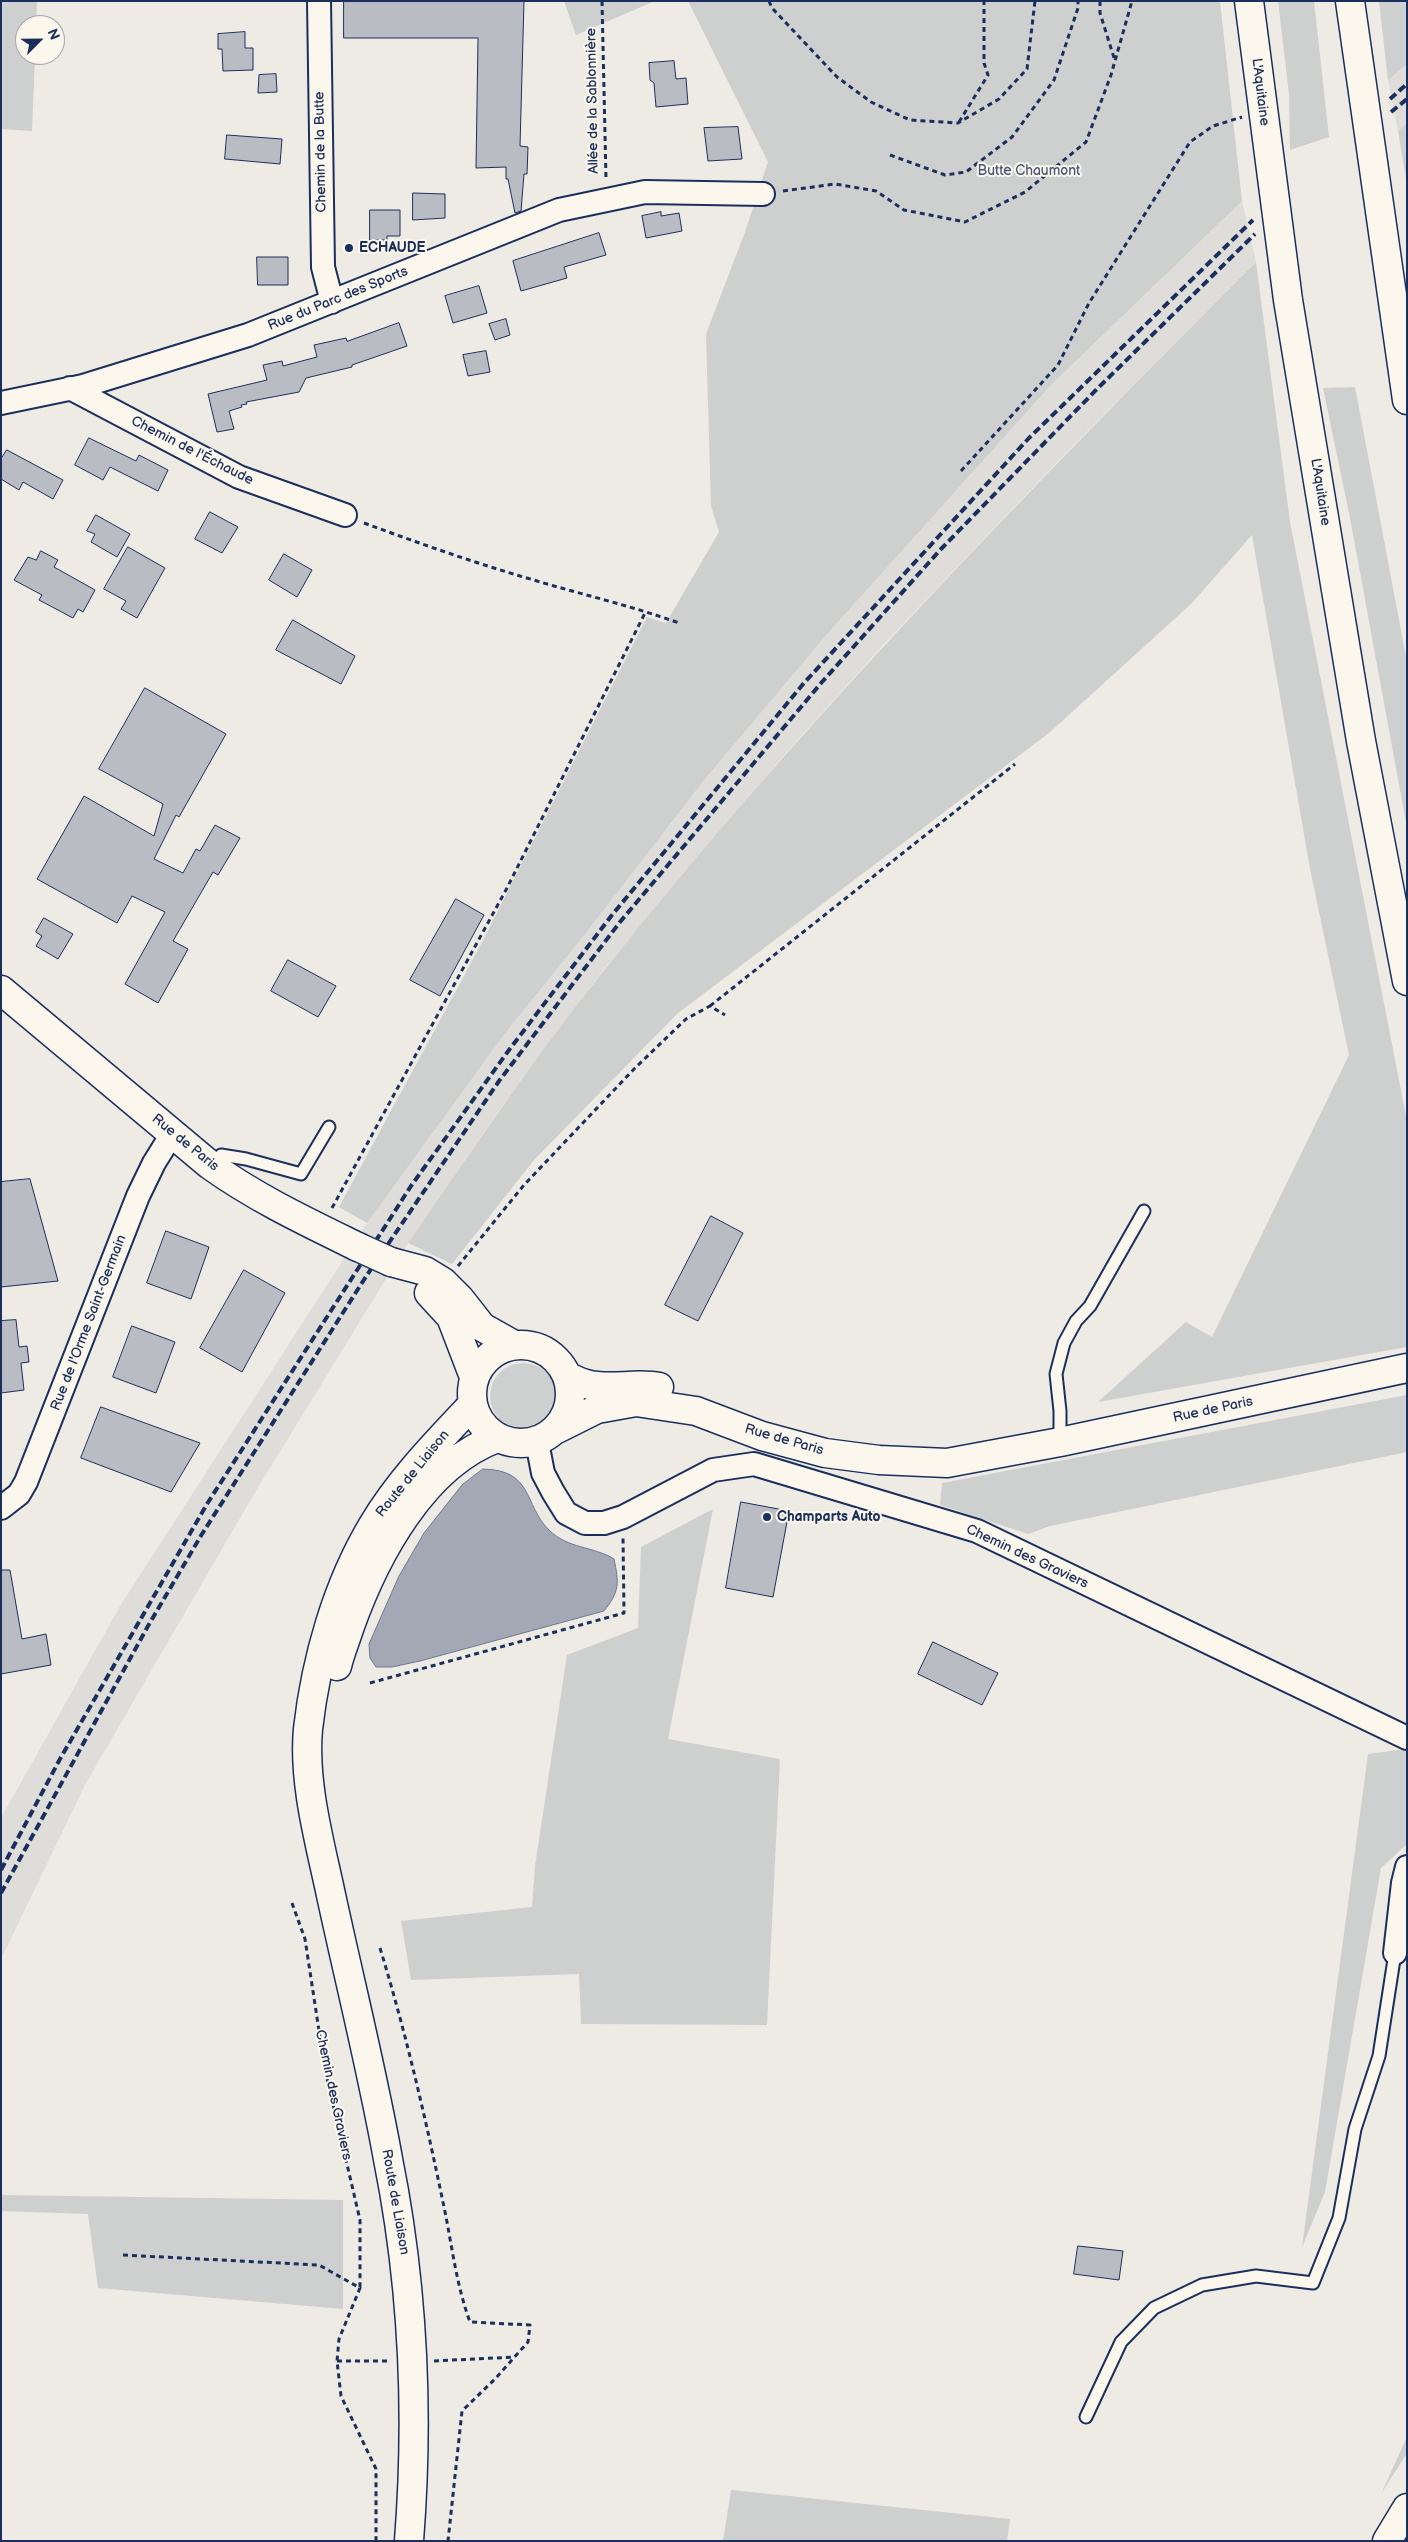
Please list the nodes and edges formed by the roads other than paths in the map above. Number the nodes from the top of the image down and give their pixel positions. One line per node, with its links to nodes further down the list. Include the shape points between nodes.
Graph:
1 (319, 1): 5 (street, Chemin de la Butte, via 323,266)
2 (1249, 1): 10 (main road, L'Aquitaine, via 1288,300 1361,741)
3 (1350, 1): 7 (main road)
4 (763, 194): 5 (street, Rue du Parc des Sports, via 645,192 559,210)
5 (332, 302): 6 (street, Rue du Parc des Sports, via 248,335)
6 (70, 388): 8 (street, Rue du Parc des Sports); 9 (street, Chemin de l'Échaude, via 239,477)
7 (1407, 400)
8 (1, 403)
9 (345, 515)
10 (1407, 981)
11 (1, 990): 13 (main road, Rue de Paris)
12 (329, 1127): 14 (lane, via 301,1174 221,1155)
13 (172, 1134): 14 (main road, Rue de Paris); 26 (street, Rue de l'Orme Saint-Germain, via 138,1196 26,1482 20,1494)
14 (210, 1165): 16 (main road, Rue de Paris, bridge, via 276,1207)
15 (1144, 1211): 24 (lane, via 1090,1306 1076,1321 1064,1343 1056,1374)
16 (391, 1262): 17 (main road, Rue de Paris, via 425,1271 443,1282 482,1328); 20 (main road, Rue de Paris, via 429,1293 451,1317)
17 (514, 1345): 19 (main road, via 548,1353 559,1362); 20 (main road, via 497,1351 483,1362)
18 (1407, 1368): 24 (main road, Rue de Paris)
19 (567, 1376): 22 (main road, via 570,1404 565,1417); 25 (main road, Rue de Paris, via 600,1386 644,1384 705,1395 823,1434 882,1444)
20 (474, 1377): 21 (main road)
21 (472, 1405): 23 (main road, via 481,1424); 29 (main road, Route de Liaison, via 412,1471 373,1525 339,1596 321,1659 308,1731 310,1794)
22 (547, 1436): 23 (main road, via 517,1444); 25 (main road, Rue de Paris, via 597,1409 636,1402 696,1411 762,1436 825,1453 879,1460 947,1463); 27 (street, Chemin des Graviers, via 543,1473 566,1512 584,1523 604,1523 623,1517 713,1470 754,1464 977,1531)
23 (497, 1438): 29 (main road, Route de Liaison, via 464,1455 427,1488 391,1538 360,1600 338,1661 326,1730 321,1789)
24 (1060, 1442): 25 (main road, Rue de Paris)
25 (1020, 1450)
26 (1, 1508)
27 (1407, 1738)
28 (1407, 1867): 30 (street)
29 (325, 1869): 33 (main road, Route de Liaison, via 397,2204 404,2255 412,2362)
30 (1395, 1953): 31 (lane, via 1380,2056 1355,2129 1339,2218 1312,2283 1256,2276 1202,2285 1154,2308 1121,2342)
31 (1086, 2417)
32 (1407, 2508): 34 (main road)
33 (409, 2541)
34 (1387, 2541)

